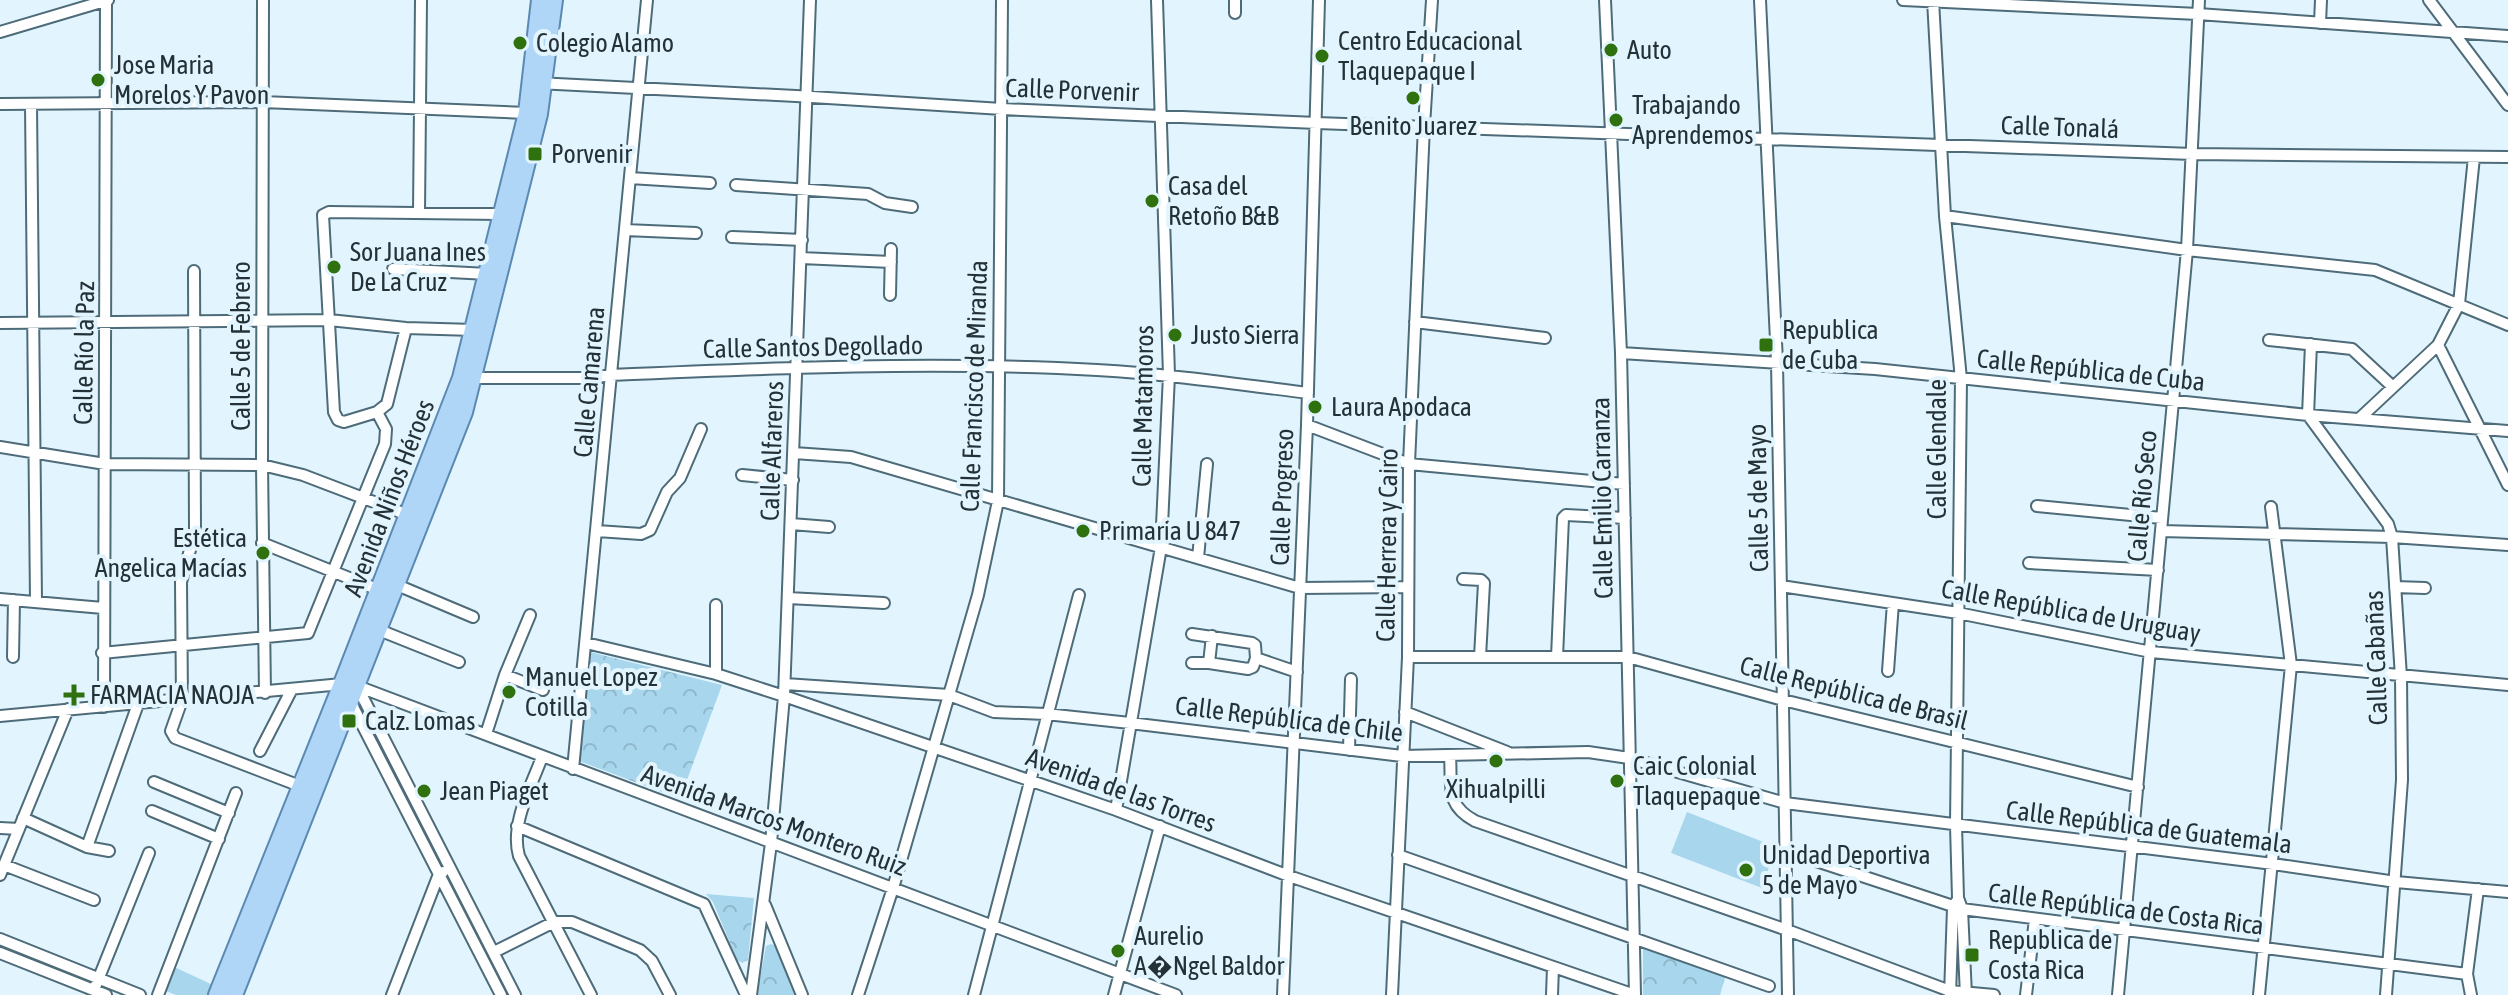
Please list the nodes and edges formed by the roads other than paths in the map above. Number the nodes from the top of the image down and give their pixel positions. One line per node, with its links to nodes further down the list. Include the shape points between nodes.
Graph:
1 (107, 0): 23 (street); 32 (street, Calle Río la Paz)
2 (263, 0): 29 (street, Calle 5 de Febrero)
3 (421, 0): 34 (street)
4 (540, 0): 26 (main road, Avenida Niños Héroes)
5 (554, 0): 26 (main road, Avenida Niños Héroes)
6 (647, 0): 27 (street, Calle Camarena)
7 (810, 0): 28 (street, Calle Alfareros)
8 (1002, 0): 35 (street, Calle Francisco de Miranda)
9 (1157, 0): 37 (street, Calle Matamoros)
10 (1235, 0): 20 (street)
11 (1319, 0): 38 (street, Calle Progreso)
12 (1432, 0): 39 (street, Calle Herrera y Cairo)
13 (1605, 0): 40 (street, Calle Emilio Carranza)
14 (1760, 0): 41 (street, Calle 5 de Mayo)
15 (1903, 0): 16 (street)
16 (1933, 0): 21 (street); 42 (street, Calle Glendale)
17 (2199, 0): 21 (street, Calle Río Seco)
18 (2321, 0): 22 (street)
19 (2429, 0): 24 (street)
20 (1235, 13)
21 (2198, 14): 22 (street); 43 (street, Calle Río Seco)
22 (2320, 23): 24 (street)
23 (0, 32)
24 (2452, 32): 25 (street); 33 (street)
25 (2508, 36)
26 (538, 83): 27 (street, Calle Porvenir); 36 (main road, Avenida Niños Héroes); 87 (main road, Avenida Niños Héroes, via 530,153)
27 (638, 87): 28 (street, Calle Porvenir); 46 (street, Calle Camarena)
28 (806, 96): 35 (street, Calle Porvenir); 49 (street, Calle Alfareros)
29 (263, 102): 32 (street); 34 (street); 68 (street, Calle 5 de Febrero)
30 (0, 104): 31 (street)
31 (31, 104): 32 (street); 73 (street)
32 (107, 104): 70 (street, Calle Río la Paz)
33 (2508, 105)
34 (420, 109): 36 (street); 51 (street)
35 (1002, 109): 37 (street, Calle Porvenir); 84 (street, Calle Francisco de Miranda)
36 (527, 113): 52 (main road, Avenida Niños Héroes)
37 (1160, 115): 38 (street, Calle Porvenir); 86 (street, Calle Matamoros)
38 (1317, 123): 39 (street, Calle Porvenir); 90 (street, Calle Progreso)
39 (1424, 126): 40 (street, Calle Porvenir); 71 (street, Calle Herrera y Cairo)
40 (1611, 134): 41 (street, Calle Tonalá); 81 (street, Calle Emilio Carranza)
41 (1767, 139): 42 (street, Calle Tonalá); 82 (street, Calle 5 de Mayo)
42 (1942, 145): 43 (street, Calle Tonalá); 53 (street, Calle Glendale)
43 (2193, 154): 44 (street, Calle Tonalá); 59 (street, Calle Río Seco)
44 (2474, 157): 45 (street, Calle Tonalá); 66 (street)
45 (2508, 157)
46 (630, 178): 47 (street); 54 (street, Calle Camarena)
47 (710, 183)
48 (736, 185): 49 (street)
49 (803, 189): 50 (street, via 868,194); 57 (street, Calle Alfareros)
50 (912, 207)
51 (419, 213): 52 (street); 69 (street, via 323,215)
52 (502, 214): 64 (main road, Avenida Niños Héroes)
53 (1945, 216): 59 (street); 88 (street, Calle Glendale)
54 (625, 230): 55 (street); 85 (street, Calle Camarena)
55 (696, 233)
56 (732, 237): 57 (street)
57 (802, 240): 60 (street, Calle Alfareros)
58 (891, 249): 61 (street)
59 (2187, 250): 66 (street, via 2375,270); 91 (street, Calle Río Seco)
60 (801, 258): 61 (street); 83 (street, Calle Alfareros)
61 (891, 262): 65 (street)
62 (393, 269): 64 (street)
63 (194, 271): 67 (street)
64 (488, 274): 76 (main road, Avenida Niños Héroes)
65 (890, 295)
66 (2459, 304): 74 (street); 80 (street)
67 (195, 319): 68 (street); 70 (street); 103 (street)
68 (263, 320): 69 (street); 106 (street, Calle 5 de Febrero)
69 (329, 320): 75 (street); 92 (street, via 335,417 344,422)
70 (107, 322): 73 (street); 102 (street, Calle Río la Paz)
71 (1415, 322): 77 (street); 105 (street, Calle Herrera y Cairo)
72 (0, 323): 73 (street)
73 (34, 323): 100 (street)
74 (2508, 325)
75 (406, 328): 76 (street); 92 (street, via 387,404)
76 (474, 330): 87 (main road, Avenida Niños Héroes)
77 (1545, 338)
78 (2269, 340): 79 (street)
79 (2311, 344): 89 (street, via 2352,349); 93 (street)
80 (2438, 345): 89 (street); 97 (street)
81 (1621, 353): 82 (street, Calle República de Cuba); 109 (street, Calle Emilio Carranza)
82 (1777, 362): 88 (street, Calle República de Cuba); 133 (street, Calle 5 de Mayo)
83 (798, 367): 84 (street, Calle Santos Degollado); 85 (street, Calle Santos Degollado); 101 (street, Calle Alfareros)
84 (999, 367): 86 (street, Calle Santos Degollado); 112 (street, Calle Francisco de Miranda)
85 (611, 375): 87 (street, Calle Santos Degollado); 120 (street, Calle Camarena)
86 (1169, 375): 90 (street, Calle Santos Degollado); 126 (street, Calle Matamoros)
87 (468, 378): 115 (main road, Avenida Niños Héroes); 132 (main road, Avenida Niños Héroes, via 464,412)
88 (1961, 379): 91 (street, Calle República de Cuba); 148 (street, Calle Glendale)
89 (2393, 387): 94 (street)
90 (1308, 393): 95 (street, Calle Progreso)
91 (2172, 400): 93 (street, Calle República de Cuba); 117 (street, Calle Río Seco)
92 (377, 412): 111 (street, via 387,436)
93 (2308, 415): 94 (street, Calle República de Cuba); 123 (street, Calle Cabañas, via 2388,524)
94 (2360, 418): 97 (street, Calle República de Cuba)
95 (1307, 425): 105 (street); 136 (street, Calle Progreso)
96 (701, 429): 120 (street, via 650,530)
97 (2480, 429): 98 (street, Calle República de Cuba); 110 (street)
98 (2508, 431)
99 (0, 447): 100 (street)
100 (34, 452): 102 (street); 143 (street)
101 (794, 453): 108 (street, Calle Alfareros); 112 (street, via 851,457)
102 (105, 464): 103 (street); 147 (street, Calle Río la Paz)
103 (196, 464): 106 (street); 156 (street, via 195,532 182,577)
104 (1207, 464): 127 (street)
105 (1409, 464): 109 (street); 134 (street, Calle Herrera y Cairo)
106 (262, 465): 111 (street); 124 (street, Calle 5 de Febrero)
107 (742, 475): 108 (street)
108 (793, 480): 118 (street, Calle Alfareros)
109 (1624, 484): 116 (street, Calle Emilio Carranza)
110 (2508, 485)
111 (365, 497): 115 (street); 130 (street)
112 (998, 501): 126 (street); 181 (street, Calle Francisco de Miranda)
113 (2037, 506): 117 (street)
114 (2271, 507): 122 (street)
115 (408, 515): 138 (main road, Avenida Niños Héroes)
116 (1625, 518): 162 (street, via 1563,518); 163 (street, Calle Emilio Carranza)
117 (2162, 518): 121 (street, Calle Río Seco)
118 (791, 524): 119 (street); 140 (street, Calle Alfareros)
119 (829, 527)
120 (597, 531): 155 (street, Calle Camarena)
121 (2161, 531): 122 (street); 129 (street, Calle Río Seco)
122 (2276, 534): 123 (street); 168 (street)
123 (2392, 537): 125 (street); 135 (street, Calle Cabañas)
124 (262, 543): 130 (street); 154 (street, Calle 5 de Febrero)
125 (2508, 545)
126 (1161, 547): 127 (street); 191 (street, Calle Matamoros)
127 (1198, 558): 136 (street)
128 (2029, 563): 129 (street)
129 (2158, 570): 157 (street, Calle Río Seco)
130 (335, 571): 138 (street); 154 (street, via 308,633)
131 (1463, 579): 161 (street, via 1484,583)
132 (397, 585): 150 (street); 151 (main road, Avenida Niños Héroes)
133 (1781, 586): 145 (street, Calle República de Uruguay); 184 (street, Calle 5 de Mayo)
134 (1408, 587): 136 (street); 160 (street, Calle Herrera y Cairo)
135 (2395, 587): 137 (street); 173 (street, Calle Cabañas)
136 (1300, 588): 170 (street, Calle Progreso)
137 (2425, 588)
138 (379, 590): 179 (main road, Avenida Niños Héroes)
139 (1079, 595): 189 (street)
140 (788, 598): 144 (street); 175 (street, Calle Alfareros)
141 (0, 599): 142 (street)
142 (14, 600): 143 (street); 159 (street)
143 (36, 602): 147 (street)
144 (884, 603)
145 (1893, 603): 148 (street, Calle República de Uruguay); 169 (street)
146 (716, 605): 171 (street)
147 (103, 608): 158 (street, Calle Río la Paz)
148 (1958, 613): 157 (street, Calle República de Uruguay); 193 (street, Calle Glendale)
149 (530, 615): 172 (street)
150 (473, 617)
151 (379, 630): 165 (street); 179 (main road, Avenida Niños Héroes)
152 (1192, 634): 153 (street)
153 (1212, 636): 164 (street, via 1252,643); 167 (street)
154 (262, 638): 156 (street); 180 (street, Calle 5 de Febrero)
155 (586, 643): 171 (street, Avenida de las Torres); 203 (street, Calle Camarena)
156 (181, 645): 158 (street); 183 (street)
157 (2151, 652): 168 (street, Calle República de Uruguay); 207 (street, Calle Río Seco)
158 (102, 653): 186 (street, Calle Río la Paz)
159 (13, 657)
160 (1408, 657): 161 (street, Calle República de Brasil); 188 (street, Calle Herrera y Cairo)
161 (1480, 657): 162 (street, Calle República de Brasil)
162 (1557, 657): 163 (street, Calle República de Brasil)
163 (1628, 657): 184 (street, Calle República de Brasil); 202 (street, Calle Emilio Carranza)
164 (1256, 658): 167 (street, via 1248,669); 170 (street)
165 (459, 662)
166 (1192, 663): 167 (street)
167 (1209, 663)
168 (2291, 665): 173 (street, Calle República de Uruguay); 226 (street)
169 (1888, 671)
170 (1297, 672): 194 (street, Calle Progreso)
171 (716, 674): 182 (street, Avenida de las Torres)
172 (505, 675): 177 (street); 192 (street)
173 (2401, 677): 176 (street, Calle República de Uruguay); 232 (street, Calle Cabañas)
174 (1351, 679): 196 (street)
175 (785, 684): 181 (street, Calle República de Chile); 182 (street, Calle Alfareros)
176 (2508, 685)
177 (543, 690)
178 (291, 691): 179 (street); 180 (street); 197 (street)
179 (350, 691): 192 (street, Avenida Marcos Montero Ruiz); 206 (main road, Avenida Niños Héroes); 227 (street); 229 (street); 269 (main road, Avenida Niños Héroes)
180 (265, 693): 183 (street)
181 (949, 695): 189 (street, Calle República de Chile, via 994,712); 195 (street, Calle Francisco de Miranda)
182 (784, 696): 195 (street, Avenida de las Torres); 219 (street, Calle Alfareros)
183 (182, 700): 185 (street); 206 (street, via 171,729 175,738)
184 (1783, 700): 193 (street, Calle República de Brasil); 209 (street, Calle 5 de Mayo)
185 (138, 704): 186 (street); 221 (street)
186 (104, 707): 187 (street)
187 (68, 709): 190 (street); 213 (street)
188 (1405, 712): 198 (street); 199 (street, Calle Herrera y Cairo)
189 (1046, 714): 191 (street, Calle República de Chile); 204 (street)
190 (0, 716)
191 (1130, 723): 194 (street, Calle República de Chile); 210 (street, Calle Matamoros)
192 (486, 734): 201 (street, Avenida Marcos Montero Ruiz)
193 (1957, 742): 207 (street, Calle República de Brasil); 214 (street, Calle Glendale)
194 (1294, 743): 196 (street, Calle República de Chile); 230 (street, Calle Progreso)
195 (933, 747): 204 (street, Avenida de las Torres); 233 (street, Calle Francisco de Miranda)
196 (1349, 750): 199 (street, Calle República de Chile)
197 (260, 751)
198 (1513, 755): 200 (street, Calle República de Chile); 202 (street, Calle República de Chile, via 1588,752)
199 (1402, 756): 200 (street, Calle República de Chile); 225 (street, Calle Herrera y Cairo)
200 (1450, 756): 231 (street, via 1454,804 1465,816)
201 (542, 757): 203 (street, Avenida Marcos Montero Ruiz); 215 (street)
202 (1629, 758): 209 (street, Calle República de Chile); 231 (street, Calle Emilio Carranza)
203 (573, 769): 219 (street, Avenida Marcos Montero Ruiz)
204 (1032, 780): 210 (street, Avenida de las Torres); 242 (street)
205 (154, 782): 212 (street)
206 (300, 786): 268 (main road, Avenida Niños Héroes)
207 (2138, 787): 220 (street, Calle Río Seco)
208 (236, 793): 212 (street)
209 (1785, 803): 214 (street, Calle República de Guatemala); 223 (street, Calle 5 de Mayo)
210 (1116, 810): 216 (street, Avenida de las Torres)
211 (152, 811): 218 (street)
212 (229, 813): 218 (street)
213 (21, 824): 217 (street); 221 (street); 228 (street)
214 (1956, 825): 220 (street, Calle República de Guatemala); 238 (street, Calle Glendale)
215 (517, 826): 241 (street, via 519,856); 275 (street, via 704,904)
216 (1160, 826): 230 (street, Avenida de las Torres); 255 (street)
217 (0, 828)
218 (219, 839): 267 (street)
219 (771, 843): 233 (street, Avenida Marcos Montero Ruiz); 237 (street, Calle Alfareros)
220 (2132, 846): 226 (street, Calle República de Guatemala); 244 (street, Calle Río Seco)
221 (87, 847): 222 (street)
222 (109, 851)
223 (1786, 851): 238 (street, Calle República de Costa Rica); 243 (street, Calle 5 de Mayo)
224 (149, 853): 257 (street)
225 (1398, 855): 239 (street, Calle Herrera y Cairo); 246 (street)
226 (2273, 864): 232 (street, Calle República de Guatemala); 248 (street)
227 (451, 866): 229 (street); 249 (street)
228 (2, 870): 236 (street)
229 (439, 874): 262 (street); 270 (street)
230 (1289, 876): 239 (street, Avenida de las Torres); 281 (street, Calle Progreso)
231 (1632, 876): 243 (street); 246 (street, Calle Emilio Carranza)
232 (2396, 882): 234 (street, Calle República de Guatemala); 252 (street, Calle Cabañas)
233 (893, 888): 242 (street, Avenida Marcos Montero Ruiz); 277 (street, Calle Francisco de Miranda)
234 (2478, 889): 235 (street, Calle República de Guatemala); 256 (street)
235 (2508, 892)
236 (94, 900)
237 (764, 904): 275 (street, Calle Alfareros); 276 (street, Calle Alfareros)
238 (1958, 905): 240 (street, Calle República de Costa Rica); 263 (street, Calle Glendale); 264 (street, Calle Glendale)
239 (1395, 912): 253 (street, Avenida de las Torres); 282 (street, Calle Herrera y Cairo)
240 (2035, 919): 244 (street, Calle República de Costa Rica); 287 (street)
241 (554, 922): 249 (street); 273 (street); 274 (street, via 577,924 640,950)
242 (991, 926): 255 (street, Avenida Marcos Montero Ruiz); 278 (street)
243 (1787, 930): 263 (street); 285 (street, Calle 5 de Mayo)
244 (2124, 930): 248 (street, Calle República de Costa Rica); 288 (street, Calle Río Seco)
245 (0, 939): 247 (street)
246 (1634, 939): 259 (street); 284 (street, Calle Emilio Carranza)
247 (16, 945): 250 (street); 251 (street)
248 (2263, 949): 252 (street, Calle República de Costa Rica); 289 (street)
249 (494, 952): 258 (street)
250 (5, 955): 254 (street)
251 (56, 961): 254 (street); 257 (street)
252 (2389, 964): 256 (street, Calle República de Costa Rica); 290 (street, Calle Cabañas)
253 (1553, 967): 261 (street, Avenida de las Torres); 283 (street)
254 (51, 973): 260 (street)
255 (1119, 974): 279 (street); 280 (street, Avenida Marcos Montero Ruiz)
256 (2467, 974): 291 (street)
257 (100, 979): 260 (street); 266 (street)
258 (510, 984): 262 (street); 272 (street)
259 (1769, 986)
260 (94, 990): 265 (street)
261 (1608, 990): 284 (street, Avenida de las Torres)
262 (500, 992): 271 (street)
263 (1950, 993): 264 (street)
264 (1966, 993): 286 (street)
265 (106, 995)
266 (140, 995)
267 (158, 995)
268 (217, 995)
269 (234, 995)
270 (392, 995)
271 (487, 995)
272 (515, 995)
273 (591, 995)
274 (670, 995)
275 (748, 995)
276 (802, 995)
277 (858, 995)
278 (974, 995)
279 (1114, 995)
280 (1176, 995)
281 (1283, 995)
282 (1392, 995)
283 (1552, 995)
284 (1635, 995)
285 (1788, 995)
286 (1994, 995)
287 (2026, 995)
288 (2118, 995)
289 (2259, 995)
290 (2386, 995)
291 (2471, 995)

